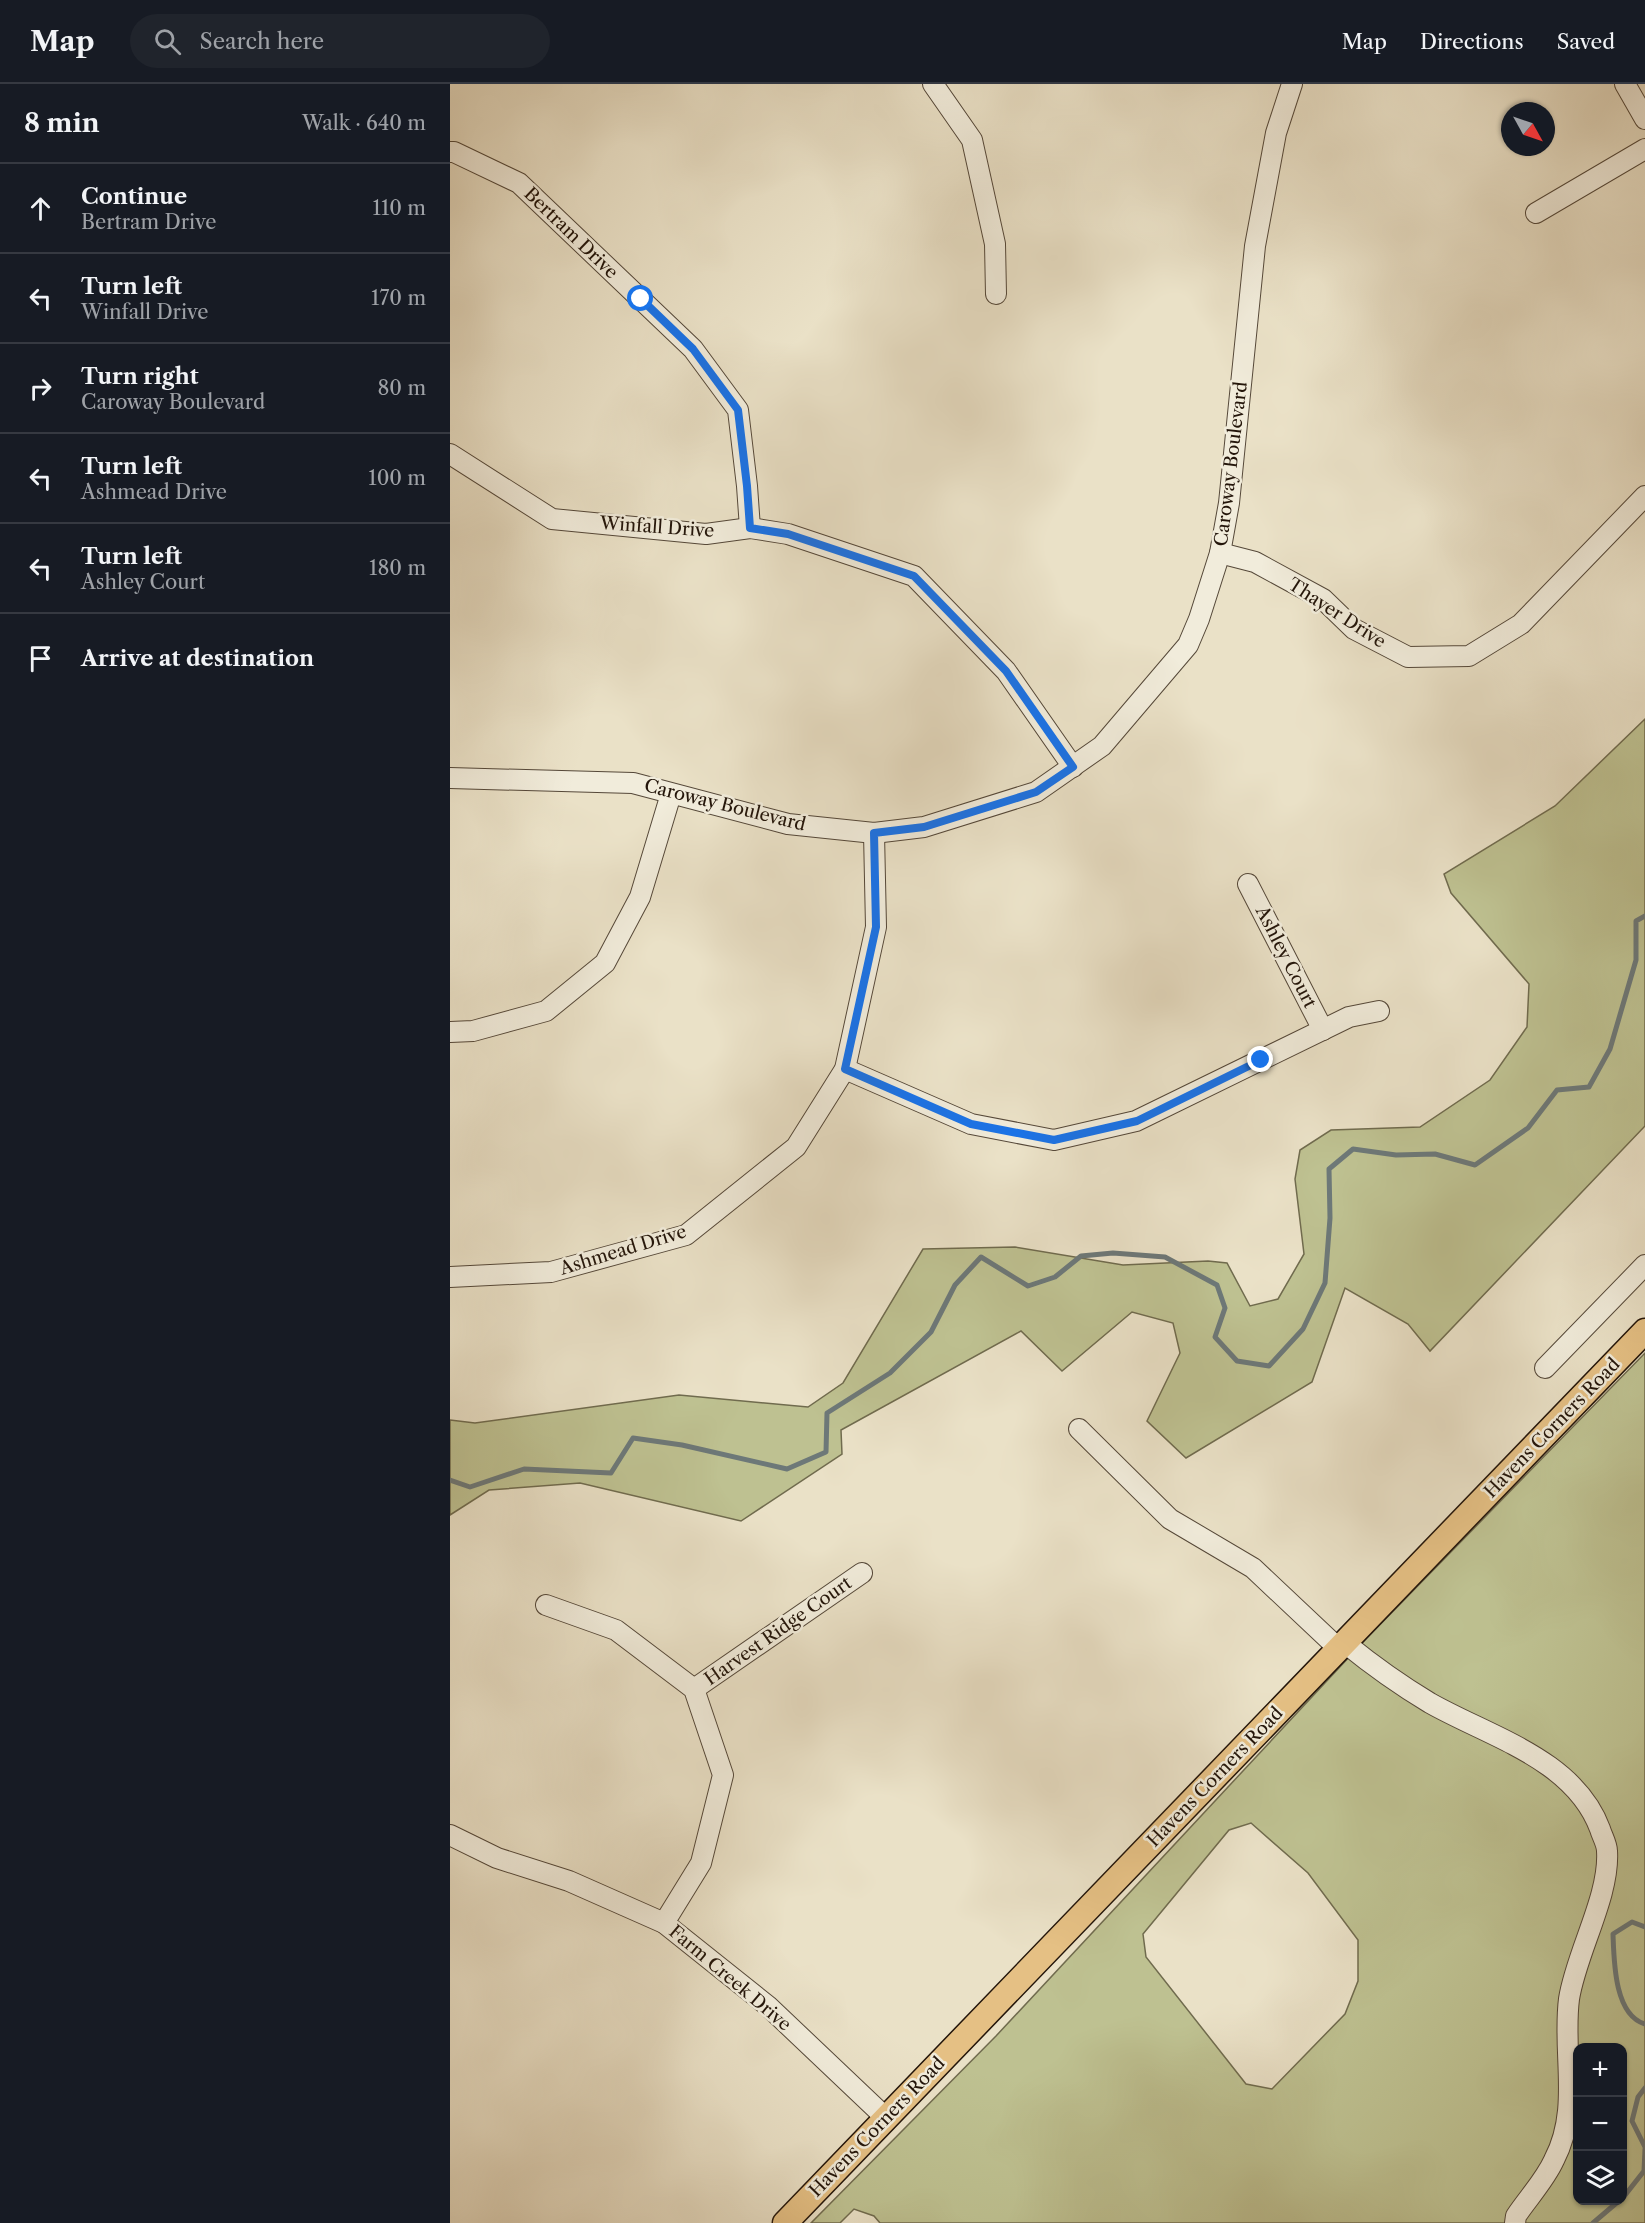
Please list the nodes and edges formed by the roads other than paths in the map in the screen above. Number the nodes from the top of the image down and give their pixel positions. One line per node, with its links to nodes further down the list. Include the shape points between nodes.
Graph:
1 (933, 84): 8 (street, via 972,140 995,244)
2 (1292, 84): 12 (street, Caroway Boulevard, via 1276,133 1255,246 1229,503)
3 (1625, 84): 4 (street)
4 (1645, 119)
5 (1645, 149): 7 (street)
6 (450, 152): 11 (street, Bertram Drive, via 519,183 693,349 738,410)
7 (1536, 213)
8 (996, 294)
9 (450, 454): 11 (street, Winfall Drive, via 552,519 706,534)
10 (1645, 496): 12 (street, Thayer Drive, via 1521,624 1469,656 1408,657 1354,629 1314,594 1255,562)
11 (750, 528): 13 (street, Winfall Drive, via 788,534 914,576 1006,671)
12 (1220, 554): 13 (street, Caroway Boulevard, via 1188,645 1102,746)
13 (1073, 767): 16 (street, Caroway Boulevard, via 1036,792 924,827)
14 (450, 778): 15 (street, Caroway Boulevard, via 633,783)
15 (671, 794): 16 (street, Caroway Boulevard, via 788,824); 20 (street, via 640,897 604,963 546,1011 473,1031)
16 (874, 833): 21 (street, Ashmead Drive, via 876,927)
17 (1248, 884): 19 (street, Ashley Court)
18 (1379, 1011): 19 (street, Ashley Court, via 1349,1017)
19 (1323, 1030): 21 (street, Ashley Court, via 1137,1121 1054,1140 971,1124)
20 (450, 1032)
21 (845, 1069): 23 (street, Ashmead Drive, via 796,1148 686,1235 551,1272)
22 (1645, 1265): 25 (street)
23 (450, 1277)
24 (1645, 1332): 29 (main road, Havens Corners Road)
25 (1545, 1368)
26 (1079, 1429): 29 (street, via 1170,1519 1253,1568)
27 (862, 1572): 30 (street, Harvest Ridge Court)
28 (546, 1605): 30 (street, via 616,1630)
29 (1342, 1646): 33 (main road, Havens Corners Road); 35 (street, via 1431,1703 1523,1750 1575,1787 1594,1814 1608,1849 1603,1889 1571,1987 1566,2020 1570,2105 1564,2135 1554,2161)
30 (694, 1689): 32 (street, via 723,1775 701,1863)
31 (450, 1835): 32 (street, Farm Creek Drive, via 497,1858 569,1881)
32 (664, 1923): 33 (street, Farm Creek Drive, via 768,2006)
33 (886, 2118): 34 (main road, Havens Corners Road)
34 (785, 2223)
35 (1515, 2223)

